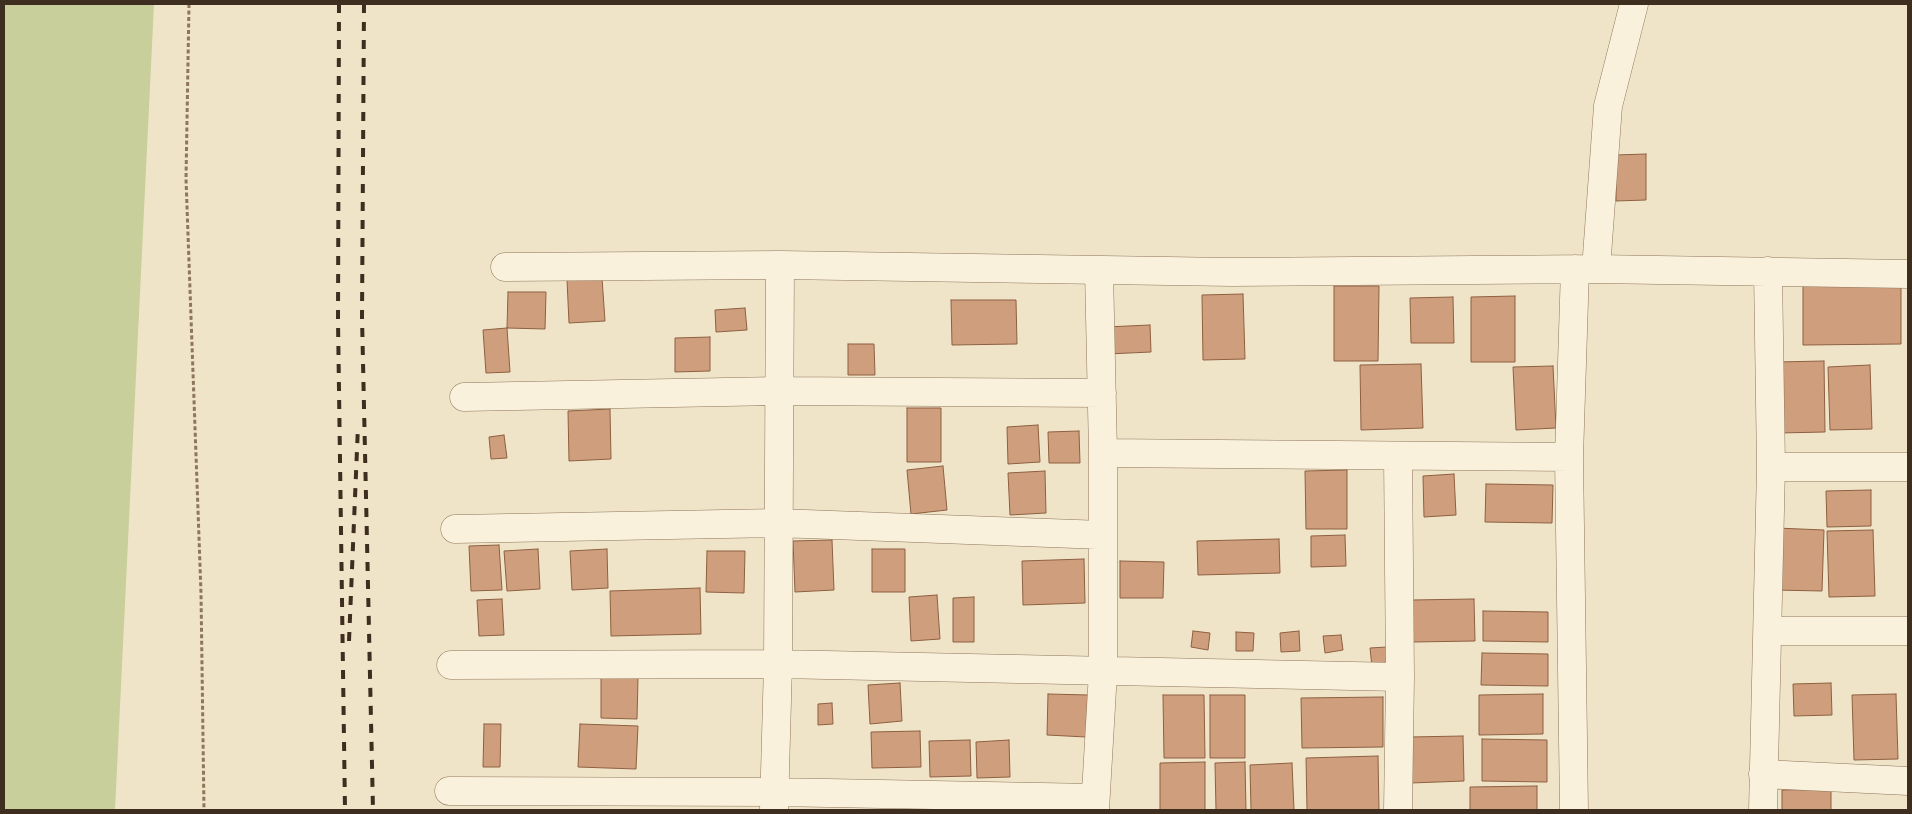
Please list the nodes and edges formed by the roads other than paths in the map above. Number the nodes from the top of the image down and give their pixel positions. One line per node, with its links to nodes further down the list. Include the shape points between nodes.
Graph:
1 (1634, 4): 4 (street, via 1608,106)
2 (780, 265): 3 (street); 5 (street); 8 (street)
3 (505, 267)
4 (1586, 269): 5 (street); 6 (street); 13 (street)
5 (1099, 270): 9 (street)
6 (1768, 271): 7 (street); 14 (street)
7 (1908, 274)
8 (778, 391): 9 (street); 10 (street); 16 (street)
9 (1102, 393): 11 (street)
10 (464, 397)
11 (1103, 453): 12 (street); 18 (street)
12 (1398, 456): 13 (street); 24 (street)
13 (1569, 457): 31 (street)
14 (1771, 467): 15 (street); 19 (street)
15 (1908, 467)
16 (778, 523): 17 (street); 18 (street); 21 (street)
17 (455, 529)
18 (1103, 535): 23 (street)
19 (1768, 631): 20 (street); 25 (street)
20 (1908, 631)
21 (778, 664): 22 (street); 23 (street); 28 (street)
22 (451, 665)
23 (1103, 672): 24 (street); 29 (street)
24 (1400, 677): 30 (street)
25 (1763, 774): 26 (street); 32 (street)
26 (1908, 781)
27 (449, 791): 28 (street)
28 (774, 801): 29 (street)
29 (1095, 804)
30 (1398, 810)
31 (1574, 810)
32 (1763, 810)

